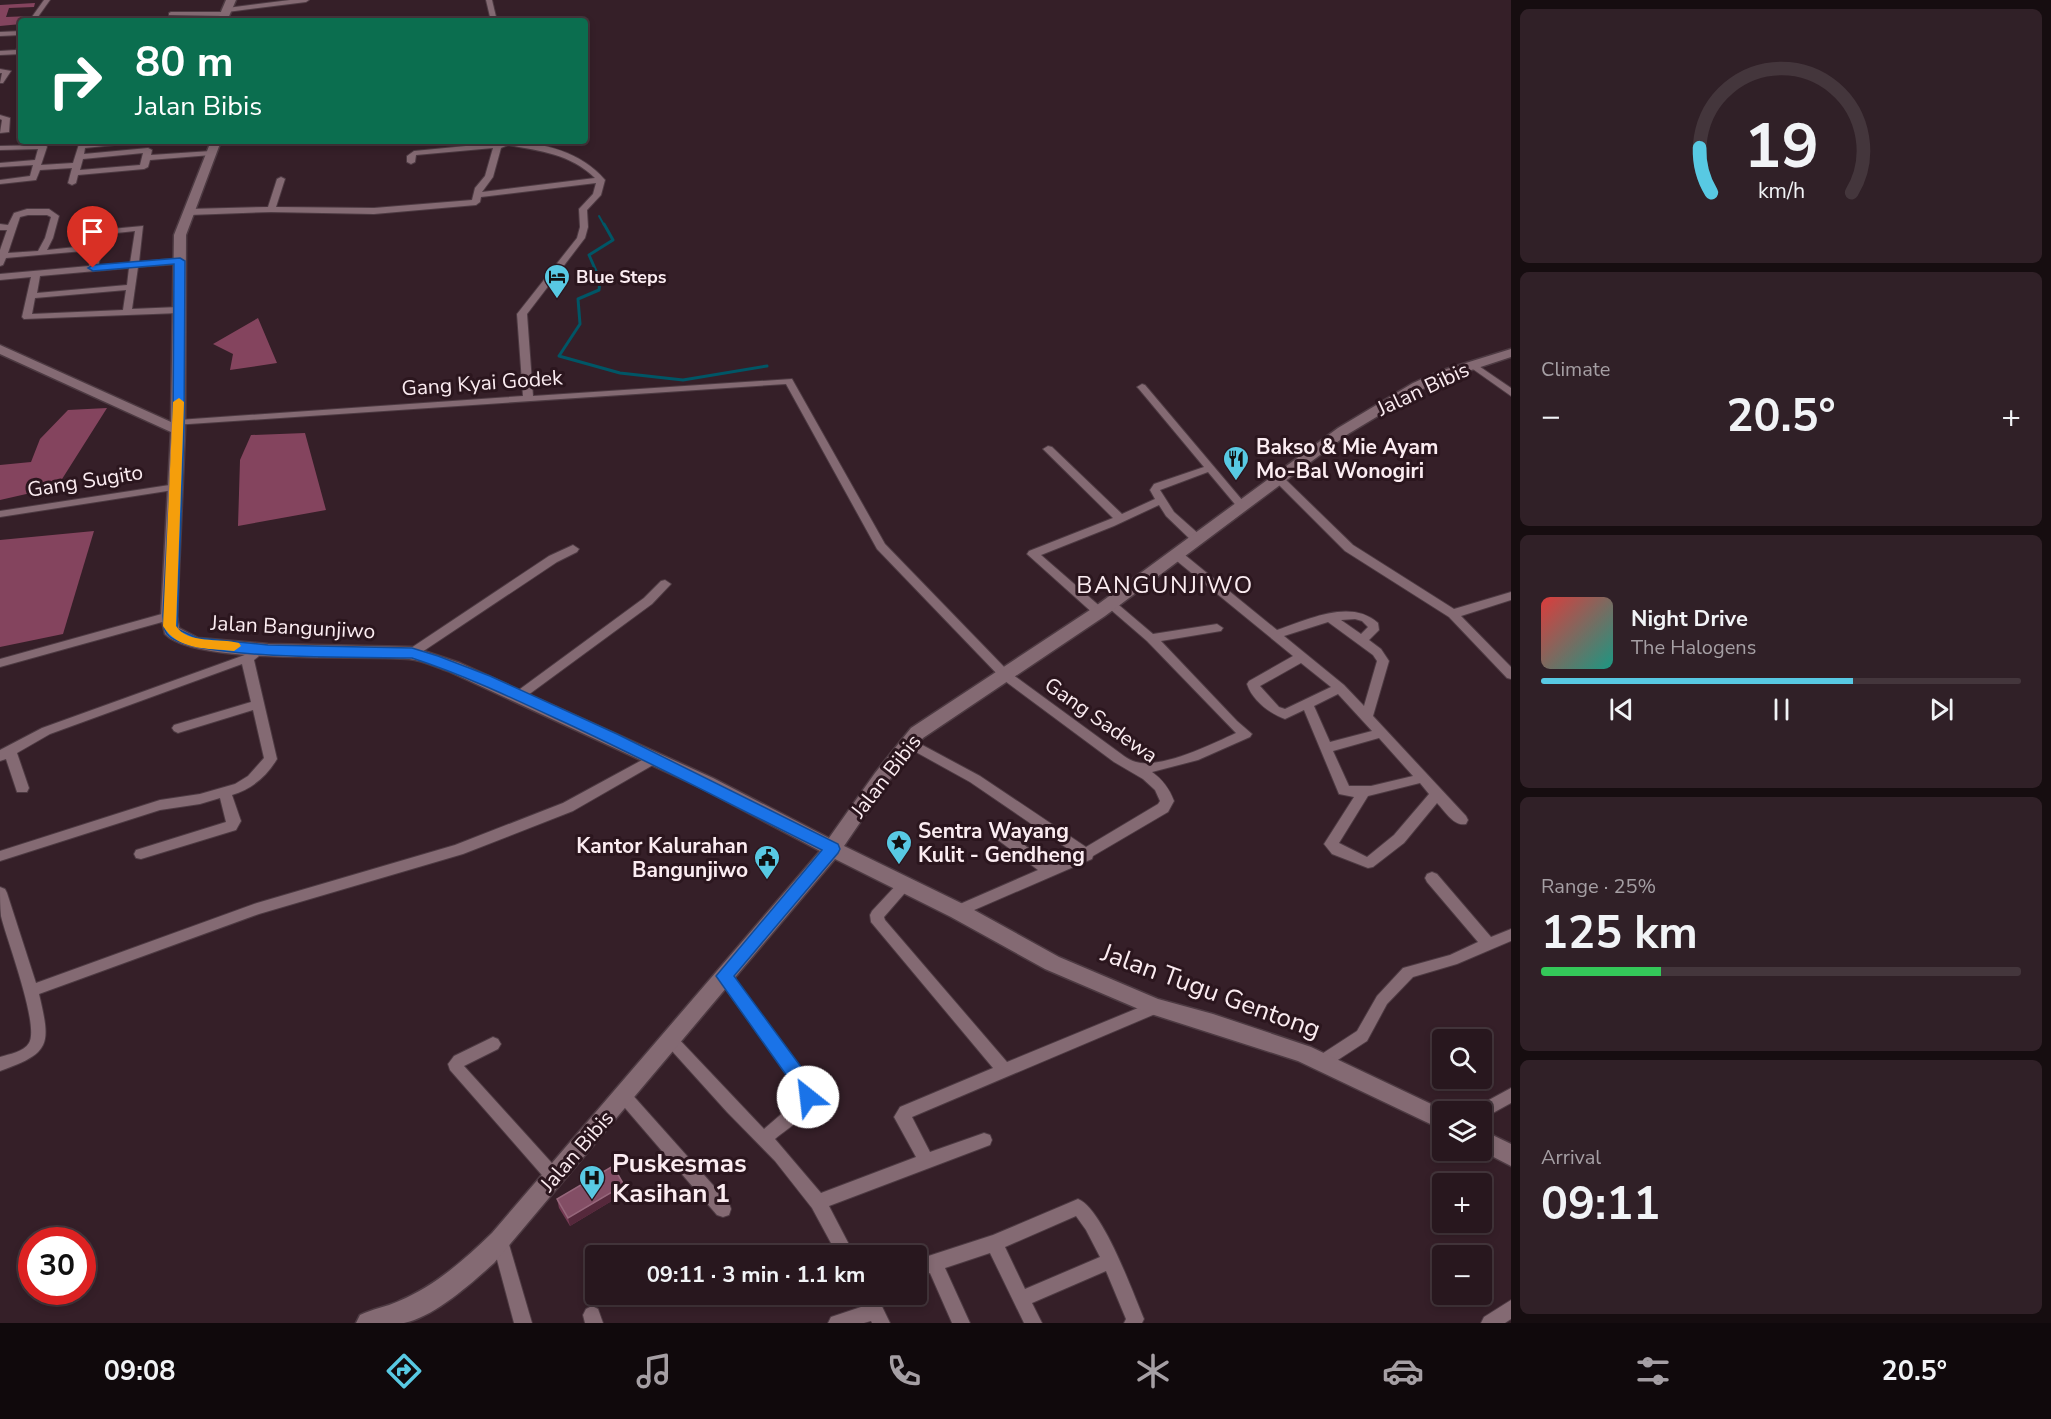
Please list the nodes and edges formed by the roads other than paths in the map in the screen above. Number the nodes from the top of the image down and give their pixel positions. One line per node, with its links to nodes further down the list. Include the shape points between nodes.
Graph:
1 (47, 0): 6 (street)
2 (306, 0): 4 (street)
3 (489, 0): 7 (street)
4 (226, 11): 5 (street)
5 (171, 15)
6 (34, 18)
7 (493, 18)
8 (18, 33): 9 (street)
9 (0, 34)
10 (18, 51): 11 (street)
11 (0, 54)
12 (0, 71): 13 (street, via 7,72)
13 (0, 81)
14 (0, 117): 15 (street, via 6,118 6,130)
15 (0, 131)
16 (96, 144): 27 (street, via 84,145)
17 (150, 144): 23 (street)
18 (490, 144): 24 (street, via 414,153)
19 (498, 144): 32 (street, via 489,177)
20 (511, 144): 29 (street, via 546,147 564,154 592,170)
21 (214, 147): 23 (street); 34 (main road)
22 (0, 148): 26 (street, via 42,145)
23 (147, 154): 27 (street); 27 (street, via 142,168)
24 (411, 162)
25 (0, 165): 26 (street)
26 (37, 165): 27 (street); 30 (street, via 32,178)
27 (76, 165): 31 (street)
28 (280, 179): 33 (street)
29 (601, 180): 32 (street); 55 (street, via 597,195 583,209 581,238 522,314)
30 (0, 182)
31 (72, 183)
32 (476, 195): 33 (street, via 476,201 374,211)
33 (271, 209): 34 (street)
34 (189, 212): 40 (main road, via 180,235)
35 (0, 227): 36 (street)
36 (11, 227): 38 (street, via 21,213 52,213 55,219); 39 (street)
37 (99, 247): 38 (street); 41 (street, via 104,231 140,227); 42 (street)
38 (41, 253): 39 (street)
39 (1, 260)
40 (180, 261): 41 (street); 47 (main road)
41 (136, 264): 42 (street); 45 (street)
42 (93, 268): 43 (street)
43 (36, 274): 44 (street); 46 (street)
44 (0, 278)
45 (132, 287): 46 (street); 48 (street)
46 (31, 296): 48 (street, via 27,316)
47 (179, 310): 48 (street); 56 (main road)
48 (127, 312)
49 (0, 349): 56 (main road)
50 (1511, 353): 51 (main road, Jalan Bibis)
51 (1473, 365): 54 (street); 59 (main road, Jalan Bibis, via 1385,403)
52 (789, 381): 55 (street, Gang Kyai Godek); 83 (street, Gang Sadewa, via 881,546)
53 (1142, 387): 58 (street)
54 (1511, 393)
55 (528, 398): 56 (street, Gang Kyai Godek)
56 (178, 426): 60 (main road)
57 (1048, 449): 64 (street)
58 (1211, 468): 61 (street, via 1158,486); 62 (street)
59 (1279, 479): 62 (main road, Jalan Bibis); 71 (street, via 1349,548)
60 (176, 487): 63 (street, Gang Sugito); 72 (main road)
61 (1158, 495): 64 (street); 65 (street, via 1170,514)
62 (1243, 507): 65 (main road, Jalan Bibis)
63 (0, 514)
64 (1120, 519): 70 (street, via 1035,552 1036,558)
65 (1197, 539): 67 (main road, Jalan Bibis)
66 (573, 549): 79 (street)
67 (1176, 554): 70 (main road, Jalan Bibis); 75 (street)
68 (664, 584): 86 (street, via 648,601)
69 (1511, 596): 71 (street)
70 (1104, 607): 76 (street); 83 (main road, Jalan Bibis)
71 (1453, 614): 84 (street)
72 (170, 616): 78 (main road, Jalan Bangunjiwo, via 171,630 188,641); 82 (street)
73 (1331, 618): 75 (street); 77 (street); 77 (street, via 1349,614 1366,617 1374,626)
74 (1217, 628): 76 (street)
75 (1274, 635): 80 (street)
76 (1151, 638): 96 (street, via 1246,734 1158,767)
77 (1361, 640): 89 (street, via 1383,661)
78 (268, 650): 79 (main road, Jalan Bangunjiwo); 81 (street)
79 (412, 653): 86 (main road, Jalan Bangunjiwo)
80 (1302, 657): 85 (street); 88 (street, via 1256,681 1253,687 1280,713)
81 (247, 658): 87 (street); 94 (street, via 46,731)
82 (0, 663)
83 (1005, 675): 92 (main road, Jalan Bibis, via 917,733); 96 (street, Gang Sadewa, via 1119,759)
84 (1511, 675)
85 (1340, 688): 88 (street); 89 (street)
86 (520, 695): 95 (main road, Jalan Bangunjiwo)
87 (258, 704): 90 (street); 99 (street, via 271,759 246,785)
88 (1307, 704): 93 (street)
89 (1367, 716): 91 (street)
90 (178, 728)
91 (1382, 733): 93 (street); 97 (street)
92 (909, 743): 104 (main road, Jalan Bibis); 106 (street, via 975,779)
93 (1325, 748): 100 (street, via 1344,790)
94 (5, 754): 98 (street)
95 (655, 758): 104 (main road, Jalan Bangunjiwo); 116 (street, via 568,807 458,850 267,906)
96 (1138, 767): 106 (street, Gang Sadewa, via 1160,786 1167,801 1163,808)
97 (1422, 778): 100 (street); 101 (street)
98 (22, 788)
99 (225, 792): 105 (street, via 234,821 231,826); 107 (street, via 160,805)
100 (1364, 792): 101 (street, via 1331,844 1368,863 1399,839)
101 (1437, 794): 102 (street)
102 (1461, 820)
103 (999, 833): 108 (street)
104 (832, 849): 110 (main road, Jalan Tugu Gentong); 115 (main road, Jalan Bibis)
105 (141, 854)
106 (1087, 855): 108 (street)
107 (0, 856)
108 (1050, 872): 112 (street)
109 (1432, 878): 114 (street)
110 (904, 886): 112 (main road, Jalan Tugu Gentong); 122 (street, via 877,915 878,922)
111 (0, 893): 116 (street)
112 (958, 911): 117 (main road, Jalan Tugu Gentong, via 1052,963)
113 (1511, 935): 114 (street)
114 (1489, 945): 120 (street, via 1408,972 1382,1000 1362,1036)
115 (724, 976): 118 (main road, Jalan Bibis); 127 (street, via 807,1090 805,1102)
116 (30, 991): 121 (street, via 38,1041 27,1053)
117 (1155, 1007): 120 (main road, Jalan Tugu Gentong, via 1224,1026); 122 (street)
118 (671, 1041): 124 (main road, Jalan Bibis); 127 (street)
119 (493, 1044): 132 (street, via 459,1061 458,1070)
120 (1322, 1062): 126 (main road, Jalan Tugu Gentong)
121 (0, 1064)
122 (1004, 1070): 131 (street, via 904,1114 902,1117)
123 (1511, 1095): 125 (street)
124 (624, 1096): 132 (main road, Jalan Bibis); 134 (street)
125 (1492, 1106)
126 (1432, 1115)
127 (764, 1139): 133 (street)
128 (984, 1140): 131 (street)
129 (1492, 1146): 130 (main road)
130 (1511, 1156)
131 (926, 1161): 133 (street)
132 (554, 1178): 135 (main road, Jalan Bibis)
133 (818, 1202): 137 (street)
134 (723, 1209)
135 (500, 1241): 143 (main road, Jalan Bibis, via 477,1264); 146 (street)
136 (994, 1243): 138 (street, via 1078,1207 1087,1215); 139 (street); 141 (street)
137 (841, 1245)
138 (1110, 1261): 141 (street); 150 (street, via 1135,1319)
139 (934, 1263): 140 (street); 148 (street)
140 (927, 1265)
141 (1021, 1299): 149 (street)
142 (1511, 1309): 151 (street)
143 (402, 1317): 145 (main road, Jalan Bibis)
144 (878, 1317): 147 (street)
145 (368, 1323)
146 (523, 1323)
147 (837, 1323)
148 (961, 1323)
149 (1033, 1323)
150 (1133, 1323)
151 (1490, 1323)

